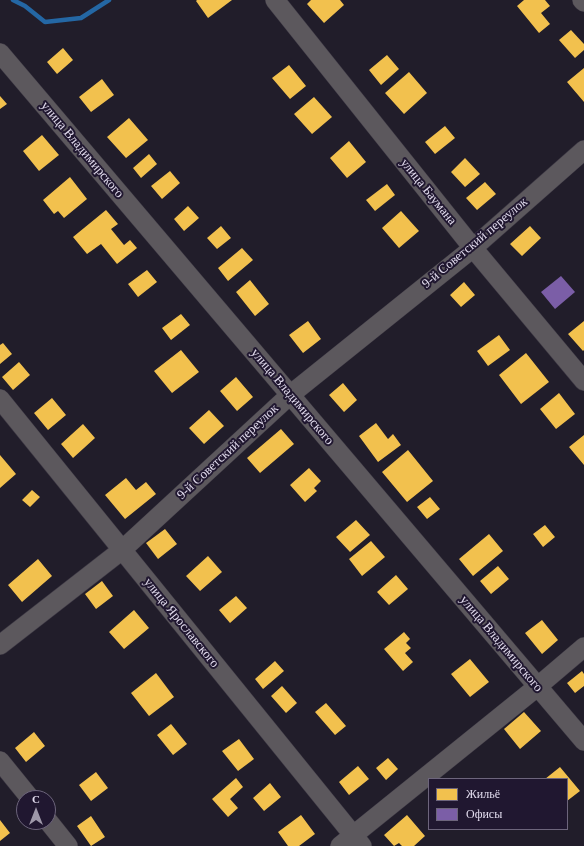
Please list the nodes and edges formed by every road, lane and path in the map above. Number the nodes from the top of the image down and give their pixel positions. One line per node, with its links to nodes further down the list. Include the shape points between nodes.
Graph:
1 (276, 0): 4 (street, улица Баумана)
2 (0, 53): 6 (street, улица Владимирского)
3 (584, 150): 4 (street, 9-й Советский переулок)
4 (473, 248): 5 (street, улица Баумана); 6 (street, 9-й Советский переулок)
5 (584, 381)
6 (290, 395): 8 (street, 9-й Советский переулок); 11 (street, улица Владимирского)
7 (0, 399): 8 (street, улица Ярославского)
8 (122, 550): 9 (street, 9-й Советский переулок); 18 (street, улица Ярославского)
9 (0, 645)
10 (584, 647): 11 (street)
11 (537, 687): 12 (street, улица Владимирского); 15 (street)
12 (584, 740)
13 (0, 761): 16 (street)
14 (428, 778): 18 (street)
15 (428, 778)
16 (24, 790)
17 (55, 830): 19 (street)
18 (352, 842)
19 (68, 846)

